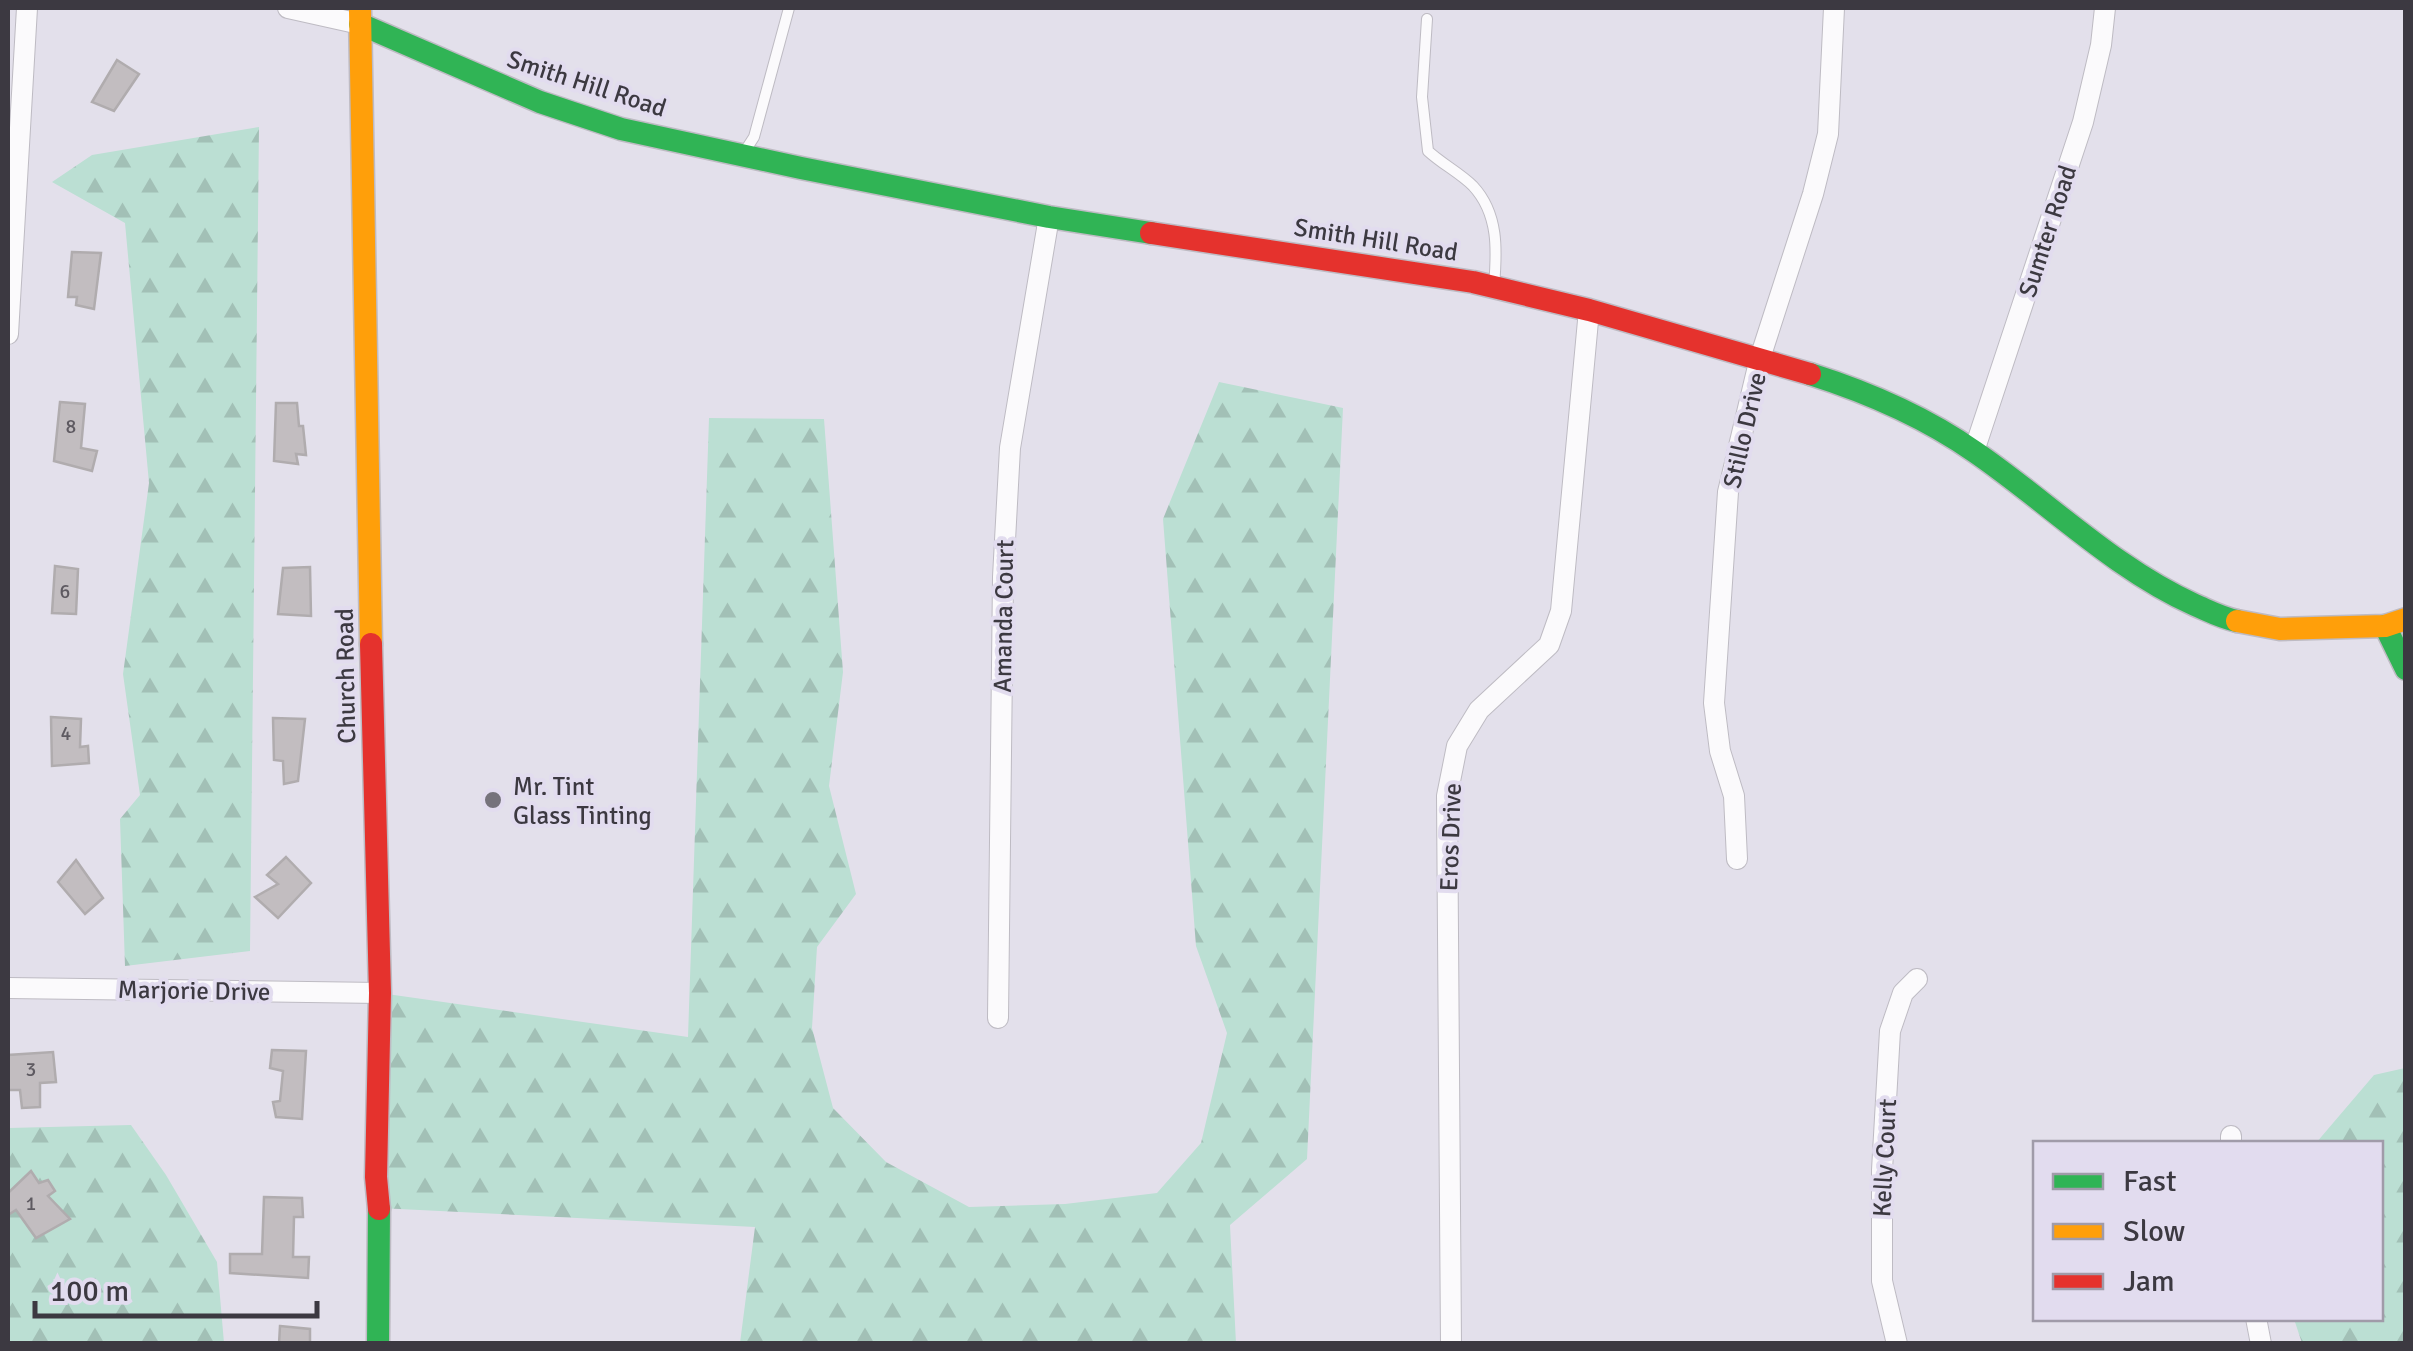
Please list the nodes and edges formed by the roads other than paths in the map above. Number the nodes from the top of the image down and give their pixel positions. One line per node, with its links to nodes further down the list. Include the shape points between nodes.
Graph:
1 (27, 8): 12 (street)
2 (288, 8): 6 (street, Smith Hill Road)
3 (790, 8): 8 (lane, via 754,137)
4 (1834, 8): 13 (street, Stillo Drive, via 1828,134)
5 (2105, 8): 14 (street, Sumter Road, via 2083,122)
6 (360, 16): 8 (street, Smith Hill Road, via 540,102 621,129); 20 (street, Church Road)
7 (1427, 19): 10 (lane, via 1422,97 1428,150 1485,204 1497,248)
8 (742, 155): 9 (street, Smith Hill Road)
9 (1049, 217): 10 (street, Smith Hill Road); 21 (street, Amanda Court, via 1010,448)
10 (1494, 287): 11 (street, Smith Hill Road)
11 (1589, 310): 13 (street, Smith Hill Road); 23 (street, Eros Drive, via 1562,611 1548,645 1480,710 1456,746 1447,796)
12 (8, 334)
13 (1760, 358): 14 (street, Smith Hill Road, via 1846,385); 17 (street, Stillo Drive, via 1728,492 1714,702 1734,796)
14 (1974, 451): 15 (street, Smith Hill Road, via 2099,547 2177,598 2227,619 2280,629)
15 (2395, 623): 16 (street)
16 (2406, 669)
17 (1737, 859)
18 (1917, 978): 24 (street, Kelly Court, via 1903,993 1890,1031 1882,1170 1882,1282)
19 (8, 988): 20 (street, Marjorie Drive)
20 (380, 993): 22 (street, Church Road)
21 (998, 1018)
22 (378, 1344)
23 (1452, 1344)
24 (1896, 1344)

